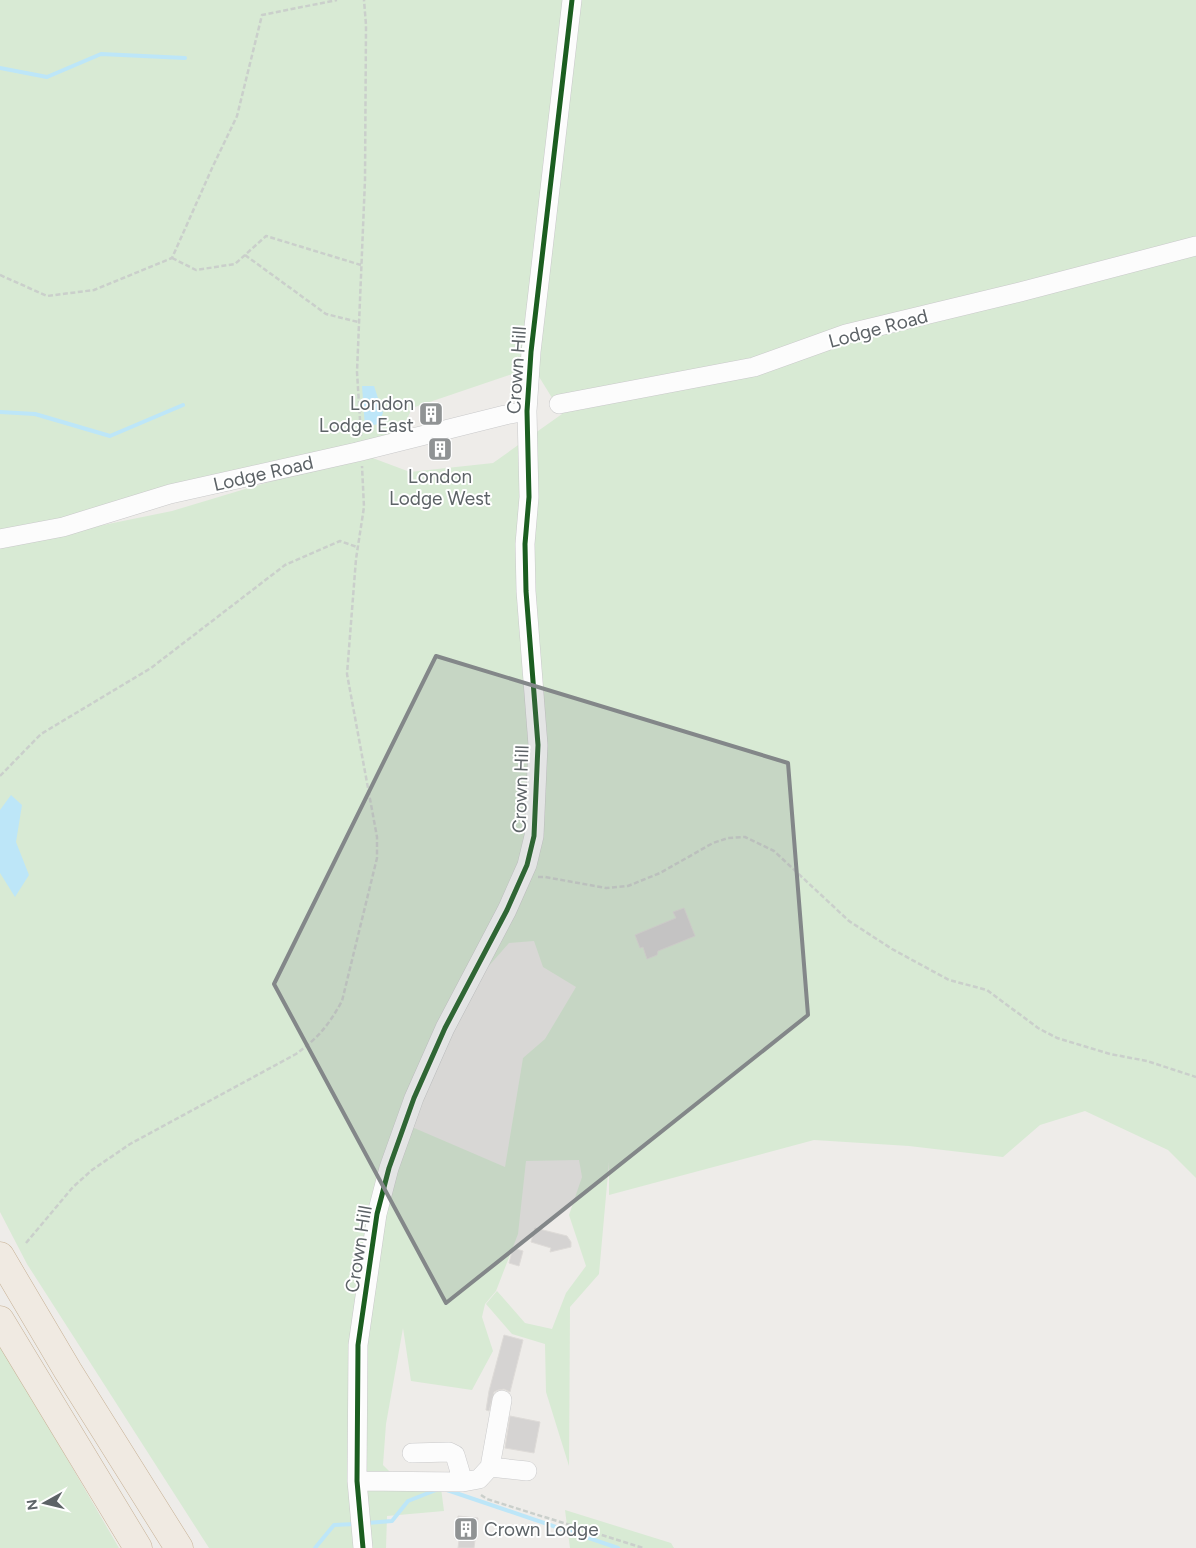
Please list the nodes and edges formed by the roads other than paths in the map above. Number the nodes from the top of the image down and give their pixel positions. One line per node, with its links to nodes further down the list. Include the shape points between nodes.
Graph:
1 (572, 0): 4 (street, Crown Hill, via 530,352)
2 (1196, 246): 3 (street, Lodge Road, via 846,334 754,367)
3 (559, 404)
4 (527, 411): 5 (street, Lodge Road, via 170,494 62,526); 12 (street, Crown Hill, via 526,591 538,744 534,836 522,878 445,1028 414,1098 389,1168 377,1214 358,1344)
5 (0, 540)
6 (0, 1256): 15 (highway)
7 (0, 1320): 14 (highway)
8 (502, 1400): 10 (street)
9 (412, 1452): 13 (street, via 455,1454)
10 (490, 1467): 11 (street); 13 (street, via 479,1479)
11 (528, 1471)
12 (357, 1481): 13 (street); 16 (street, Crown Hill)
13 (462, 1482)
14 (138, 1548)
15 (179, 1548)
16 (363, 1548)

